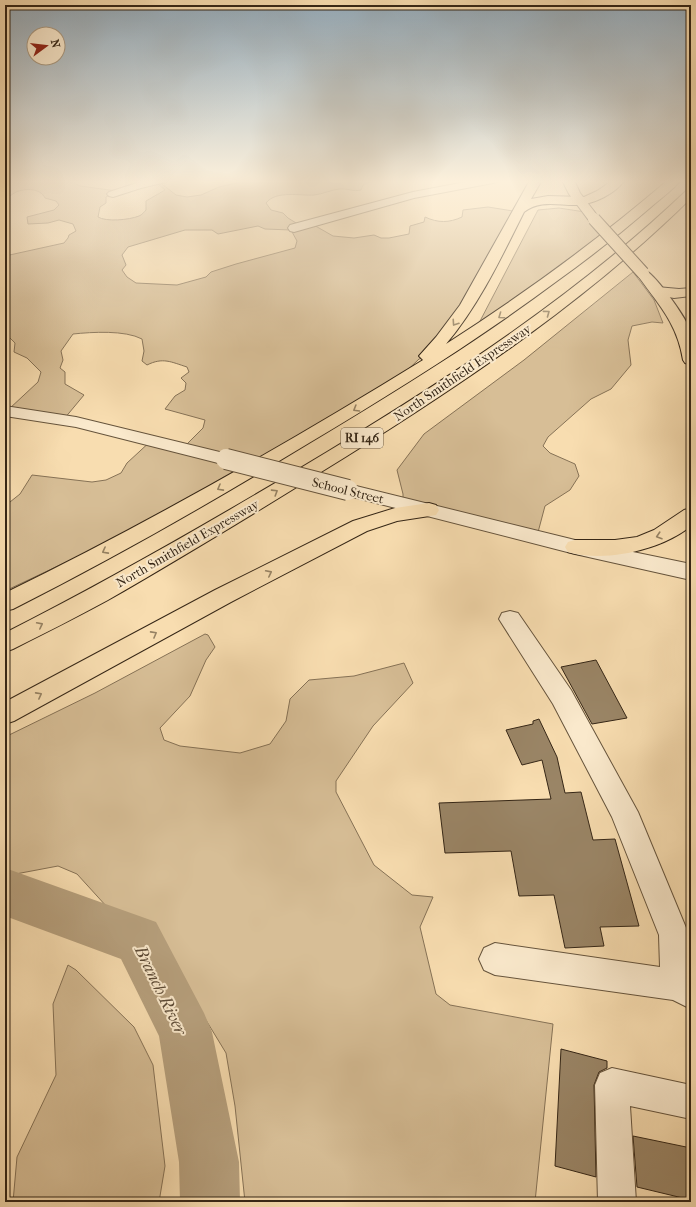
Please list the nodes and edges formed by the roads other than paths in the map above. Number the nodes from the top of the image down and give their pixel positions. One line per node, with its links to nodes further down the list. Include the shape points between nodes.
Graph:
1 (505, 236): 9 (main road, one-way to 9, via 454,325 419,363)
2 (608, 236): 9 (main road, North Smithfield Expressway / RI 146, one-way to 9, via 470,337)
3 (610, 236): 5 (main road, bridge)
4 (643, 236): 17 (main road, North Smithfield Expressway / RI 146, one-way to 4, via 98,595 226,522 400,415 470,369 568,298)
5 (657, 291): 6 (main road, via 672,294); 7 (main road, via 682,327)
6 (691, 292)
7 (691, 353): 8 (main road)
8 (691, 360)
9 (373, 399): 15 (main road, North Smithfield Expressway / RI 146, one-way to 15, via 237,479)
10 (5, 411): 11 (street, School Street, bridge, via 76,422)
11 (428, 510): 13 (street, School Street); 18 (main road, one-way to 11, via 360,526 395,515)
12 (691, 515): 13 (main road, one-way to 13, via 665,535 628,546)
13 (575, 547): 14 (street, School Street)
14 (691, 572)
15 (5, 603)
16 (510, 619): 20 (street, via 562,697 624,812 674,934)
17 (5, 643)
18 (5, 714)
19 (495, 959): 20 (street)
20 (684, 989)
21 (691, 1102): 22 (street, via 612,1085)
22 (617, 1202)

